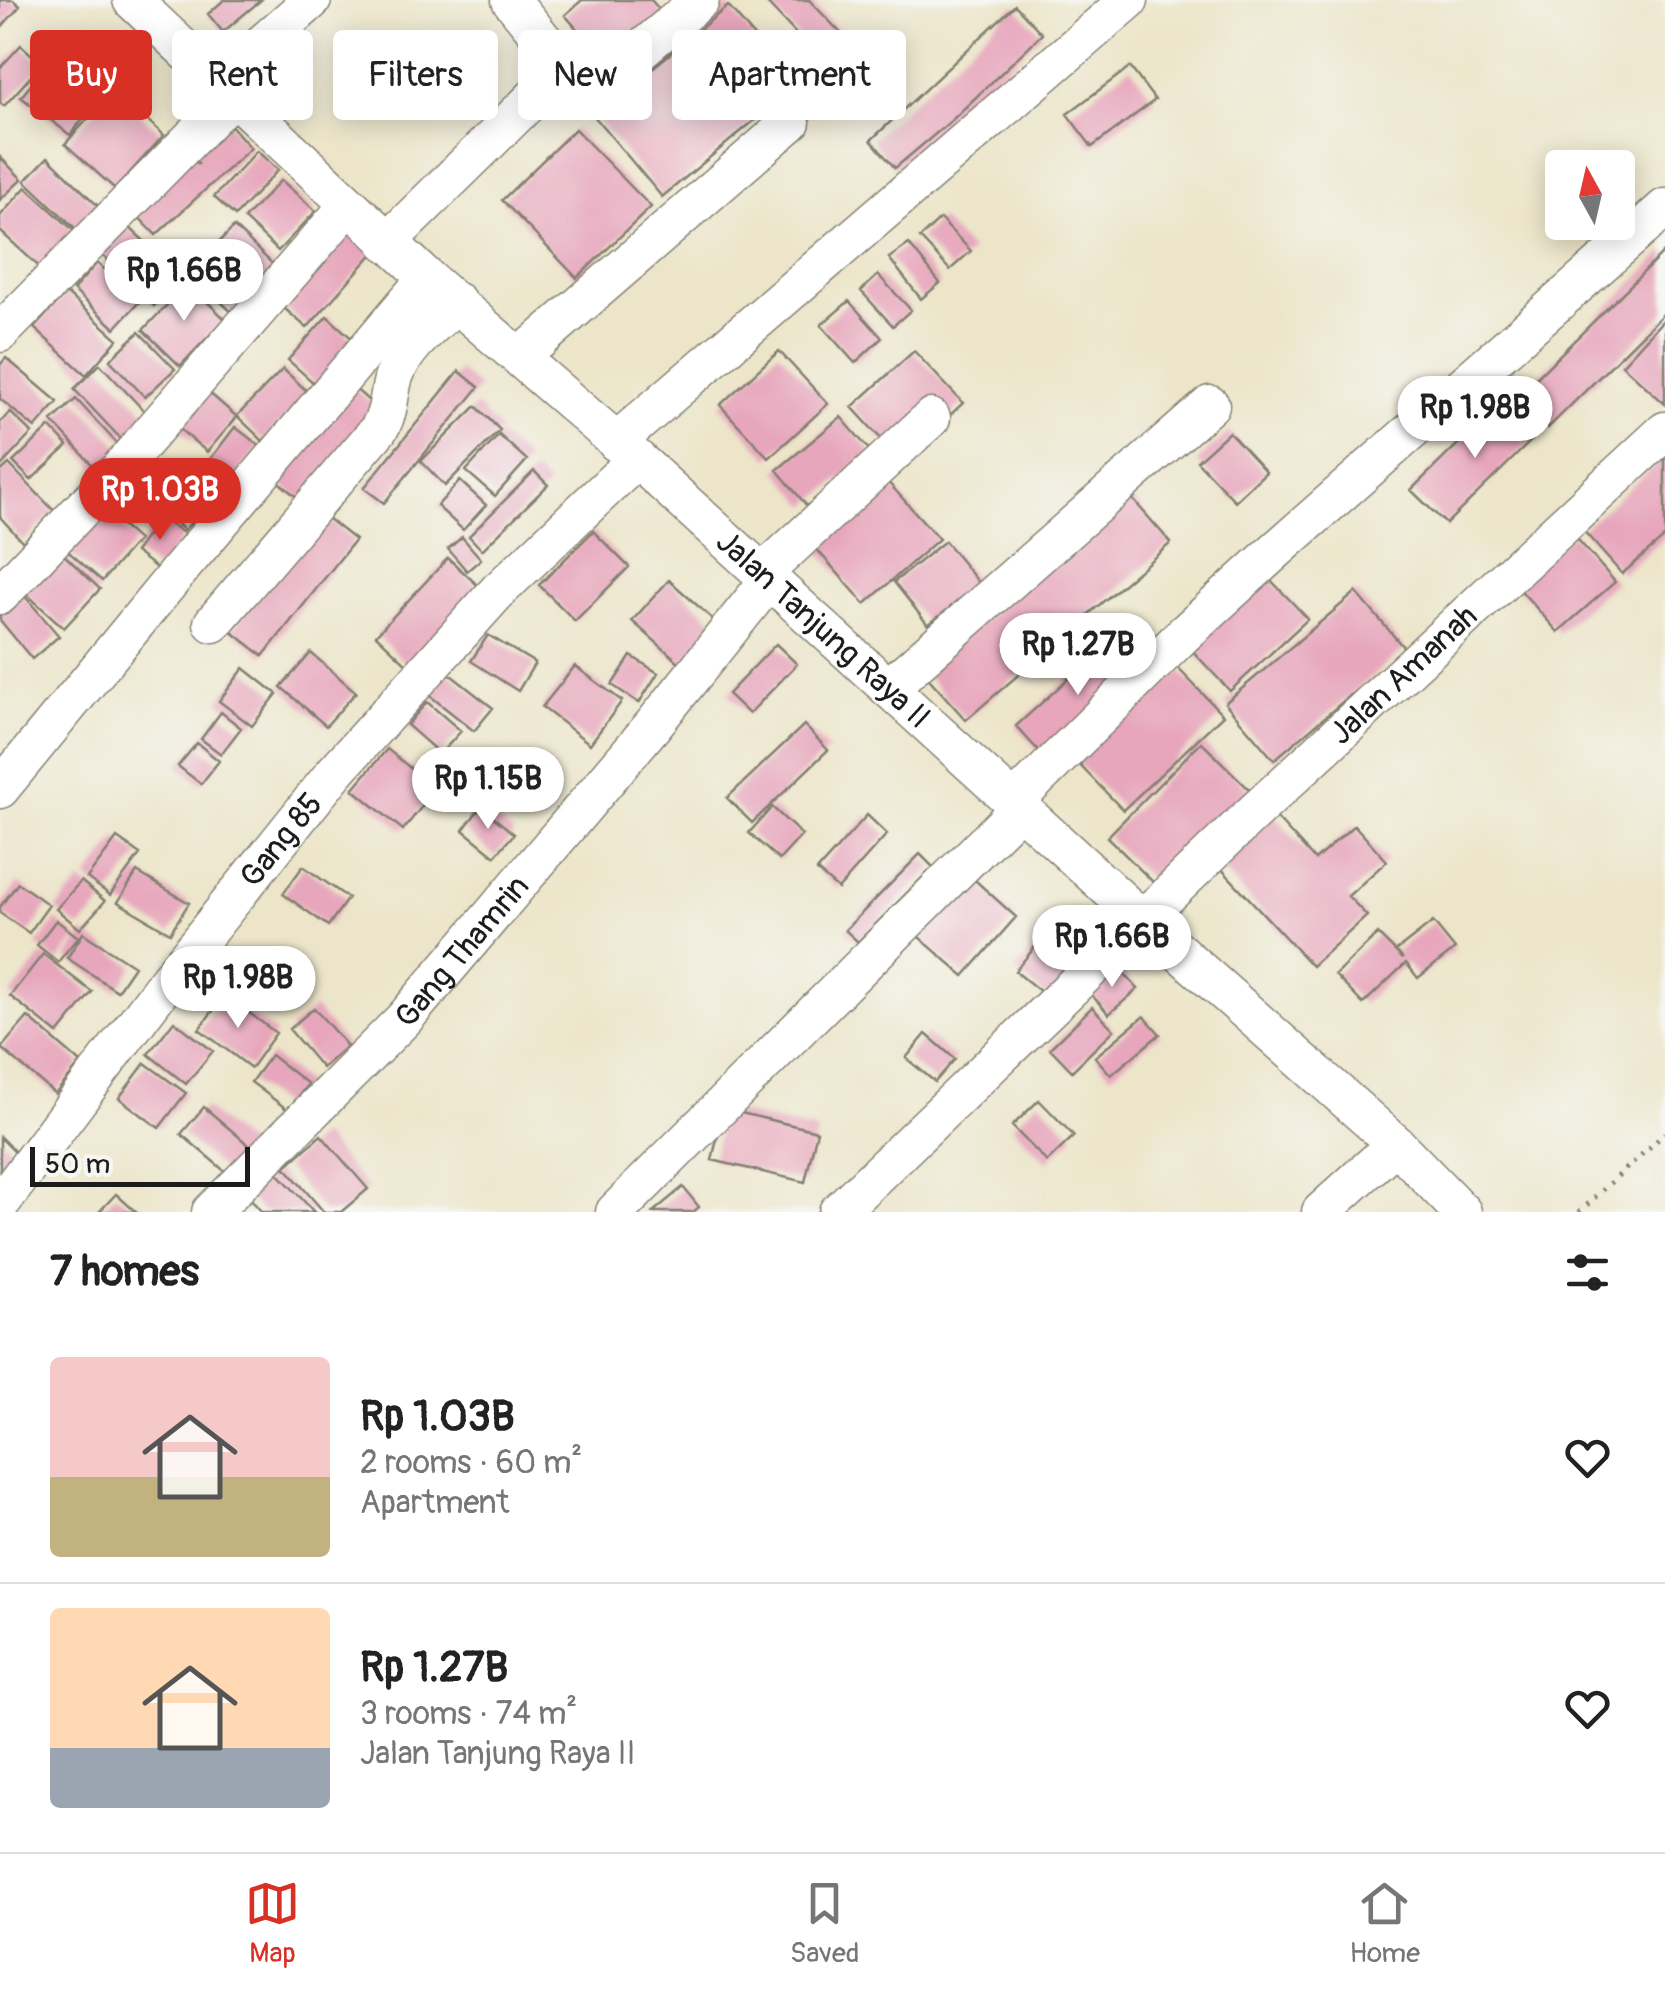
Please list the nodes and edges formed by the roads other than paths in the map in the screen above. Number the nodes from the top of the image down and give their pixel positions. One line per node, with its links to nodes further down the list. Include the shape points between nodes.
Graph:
1 (312, 0): 6 (street)
2 (511, 0): 7 (street)
3 (700, 0): 9 (street)
4 (1129, 0): 24 (street, Gang 85)
5 (153, 6): 8 (street, Jalan Tanjung Raya II)
6 (283, 30)
7 (536, 30)
8 (172, 31)
9 (652, 40)
10 (518, 112): 16 (street)
11 (198, 120): 19 (street)
12 (261, 120): 14 (street, Jalan Tanjung Raya II)
13 (791, 122): 20 (street)
14 (348, 206): 16 (street, Jalan Tanjung Raya II); 26 (street)
15 (1665, 208): 30 (street, via 1184,634)
16 (387, 242): 17 (street, Jalan Tanjung Raya II)
17 (427, 278): 18 (street, Jalan Tanjung Raya II); 29 (street)
18 (457, 302): 20 (street, Jalan Tanjung Raya II); 27 (street, via 407,351 378,430)
19 (0, 333)
20 (520, 357): 24 (street, Jalan Tanjung Raya II)
21 (1210, 406): 28 (street)
22 (931, 418): 25 (street, Gang Thamrin)
23 (1665, 431): 31 (street, Jalan Amanah)
24 (626, 451): 25 (street, Jalan Tanjung Raya II); 33 (street, Gang 85, via 335,772)
25 (766, 576): 28 (street, Jalan Tanjung Raya II); 34 (street, Gang Thamrin, via 654,724 404,1018)
26 (0, 595)
27 (213, 623)
28 (888, 688): 30 (street, Jalan Tanjung Raya II)
29 (0, 789)
30 (1017, 805): 31 (street, Jalan Tanjung Raya II); 35 (street)
31 (1142, 920): 32 (street, Jalan Tanjung Raya II); 36 (street, Jalan Amanah)
32 (1396, 1144): 37 (street); 38 (street, Jalan Tanjung Raya II)
33 (0, 1204)
34 (212, 1212)
35 (615, 1212)
36 (838, 1212)
37 (1321, 1212)
38 (1462, 1212)

